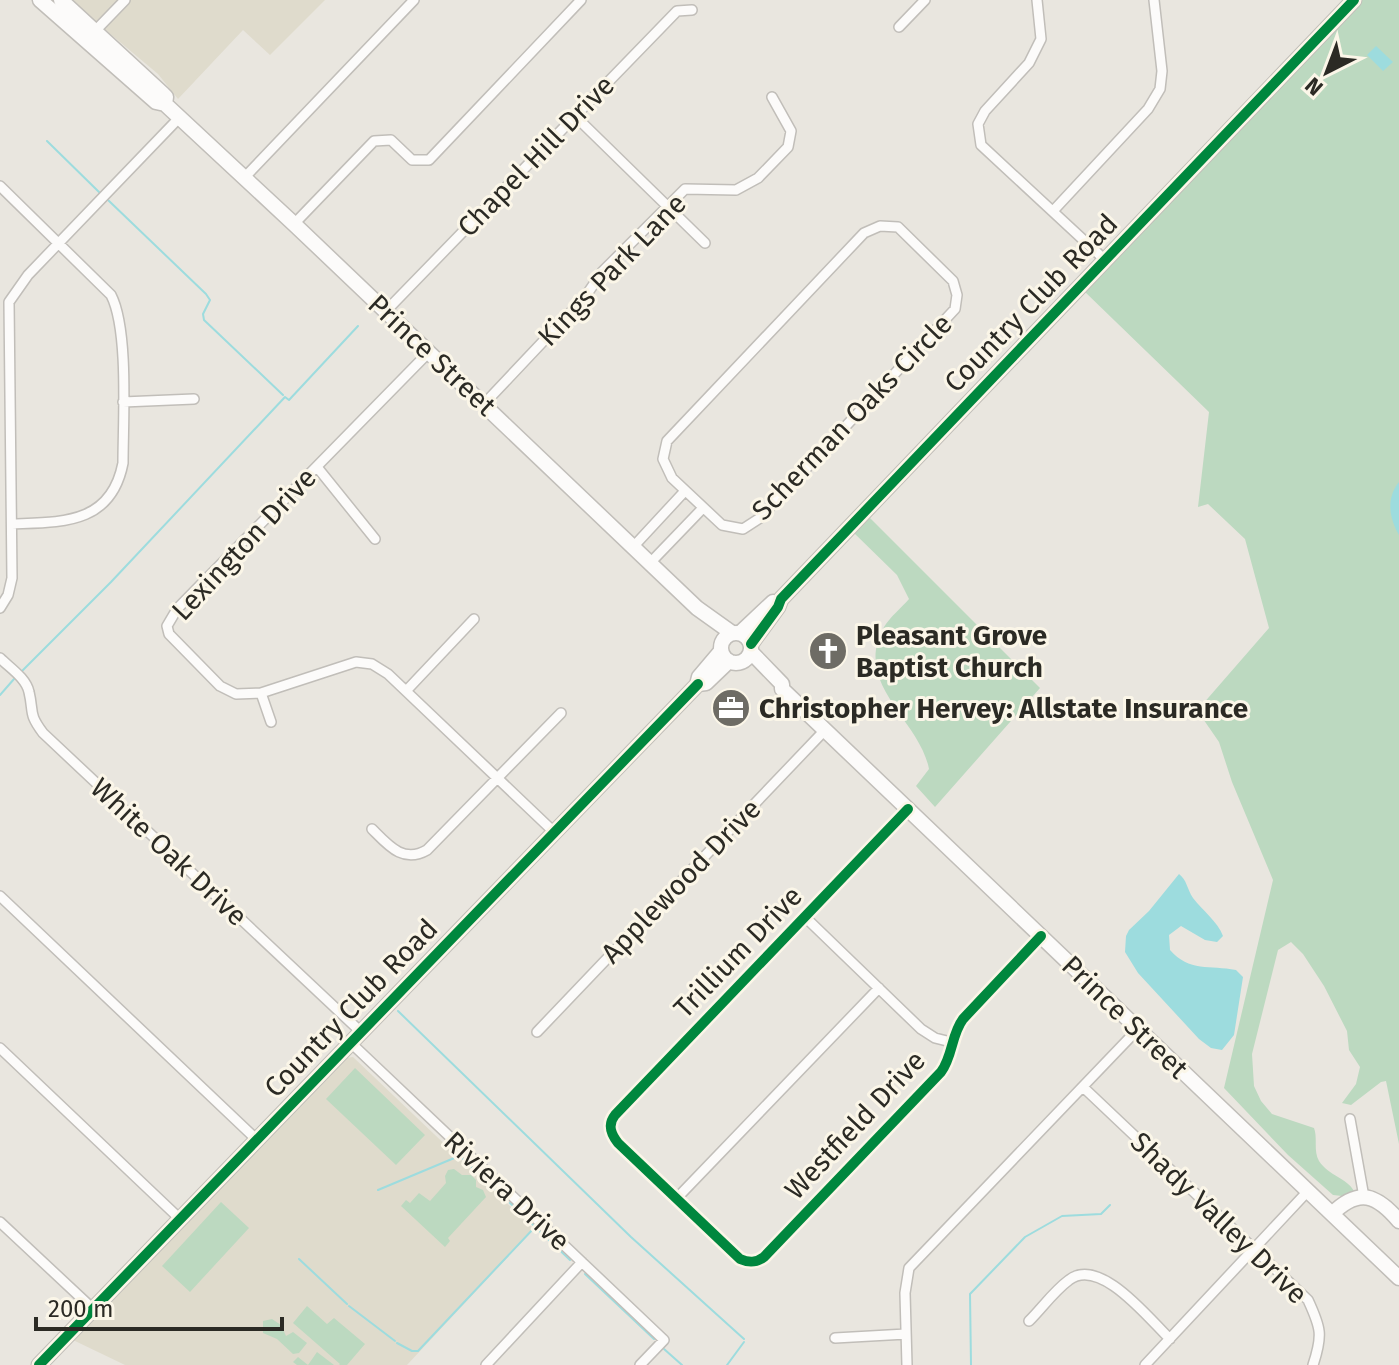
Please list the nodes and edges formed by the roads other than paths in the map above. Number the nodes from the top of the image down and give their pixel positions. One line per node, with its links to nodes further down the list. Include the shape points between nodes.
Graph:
1 (40, 0): 14 (main road, Prince Street, via 118,68)
2 (61, 0): 12 (main road, Prince Street)
3 (125, 0): 12 (street)
4 (414, 0): 17 (street)
5 (581, 0): 21 (street, via 429,160 412,160 391,140 374,141)
6 (925, 0): 11 (street)
7 (1037, 0): 20 (street, via 1041,39 1029,63 978,124 981,145)
8 (1154, 0): 20 (street, via 1160,89 1148,109)
9 (1354, 0): 24 (main road, Country Club Road)
10 (692, 10): 15 (street, Chapel Hill Drive, via 677,11)
11 (899, 27)
12 (96, 30): 14 (main road, Prince Street)
13 (772, 97): 19 (street, Kings Park Lane, via 791,131 788,147 758,178 736,190 685,189)
14 (164, 99): 16 (main road, Prince Street)
15 (574, 115): 19 (street); 26 (street, Chapel Hill Drive)
16 (179, 118): 17 (main road, Prince Street); 22 (street)
17 (244, 178): 21 (main road, Prince Street)
18 (0, 186): 22 (street)
19 (667, 205): 23 (street); 30 (street, Kings Park Lane)
20 (1053, 211): 24 (street)
21 (294, 224): 26 (main road, Prince Street)
22 (59, 242): 25 (street); 29 (street, via 117,307)
23 (705, 243)
24 (1105, 260): 40 (main road, Country Club Road, via 781,599 772,602)
25 (4, 300): 34 (street)
26 (385, 312): 27 (main road, Prince Street)
27 (428, 353): 30 (main road, Prince Street); 31 (street, Lexington Drive)
28 (194, 399): 29 (street)
29 (123, 402): 34 (street, via 123,463 109,494 73,521)
30 (484, 404): 36 (main road, Prince Street)
31 (317, 467): 35 (street); 43 (street, Lexington Drive, via 177,609 167,626 173,641 220,686 236,694)
32 (684, 492): 33 (street, Scherman Oaks Circle); 33 (street, Scherman Oaks Circle, via 663,459 667,441 864,233 880,226 898,227 953,281 955,309 760,518 743,529 722,525); 36 (street)
33 (703, 508): 37 (street)
34 (12, 524): 38 (street, via 12,578)
35 (375, 539)
36 (634, 546): 37 (main road, Prince Street)
37 (651, 562): 40 (main road, Prince Street)
38 (0, 608)
39 (474, 619): 42 (street)
40 (736, 647): 46 (main road, Prince Street, via 782,684); 50 (main road, Country Club Road)
41 (0, 658): 57 (street, White Oak Drive, via 25,683 30,712 43,733)
42 (406, 691): 43 (street, Lexington Drive, via 365,662); 47 (street, Lexington Drive)
43 (261, 693): 45 (street)
44 (561, 713): 47 (street)
45 (271, 722)
46 (825, 730): 48 (main road, Prince Street); 56 (street, Applewood Drive)
47 (498, 778): 49 (street, via 420,854 395,851); 50 (street, Lexington Drive)
48 (908, 809): 52 (street, Trillium Drive); 53 (main road, Prince Street)
49 (372, 829)
50 (554, 832): 57 (main road, Country Club Road)
51 (0, 896): 62 (street)
52 (805, 917): 54 (street); 65 (street, Trillium Drive, via 610,1122 618,1143)
53 (1041, 936): 55 (main road, Prince Street); 58 (street, Westfield Drive, via 963,1019)
54 (879, 988): 58 (street, via 928,1034); 65 (street)
55 (1138, 1029): 60 (street); 63 (main road, Prince Street)
56 (537, 1032)
57 (356, 1038): 62 (main road, Country Club Road); 71 (street, Riviera Drive)
58 (951, 1042): 65 (street, Westfield Drive, via 941,1072 764,1257 751,1263 740,1259)
59 (0, 1048): 67 (street)
60 (1083, 1087): 70 (street, Shady Valley Drive); 75 (street, via 909,1268)
61 (1350, 1119): 64 (street)
62 (257, 1140): 67 (main road, Country Club Road)
63 (1308, 1191): 66 (main road, Prince Street); 70 (street)
64 (1364, 1197): 66 (main road); 68 (main road, via 1381,1202)
65 (677, 1198)
66 (1332, 1214): 72 (main road, Prince Street)
67 (180, 1219): 73 (main road, Country Club Road)
68 (1399, 1221)
69 (0, 1222): 73 (street)
70 (1256, 1249): 77 (street); 83 (street, Shady Valley Drive, via 1308,1300 1320,1325)
71 (582, 1262): 79 (street); 80 (street, Riviera Drive, via 664,1340)
72 (1399, 1278)
73 (93, 1309): 78 (main road, Country Club Road)
74 (1029, 1321): 77 (street, via 1071,1278 1089,1273 1109,1281)
75 (906, 1334): 76 (street); 81 (street)
76 (835, 1338)
77 (1170, 1339): 82 (street)
78 (39, 1365)
79 (486, 1365)
80 (640, 1365)
81 (907, 1365)
82 (1145, 1365)
83 (1313, 1365)

